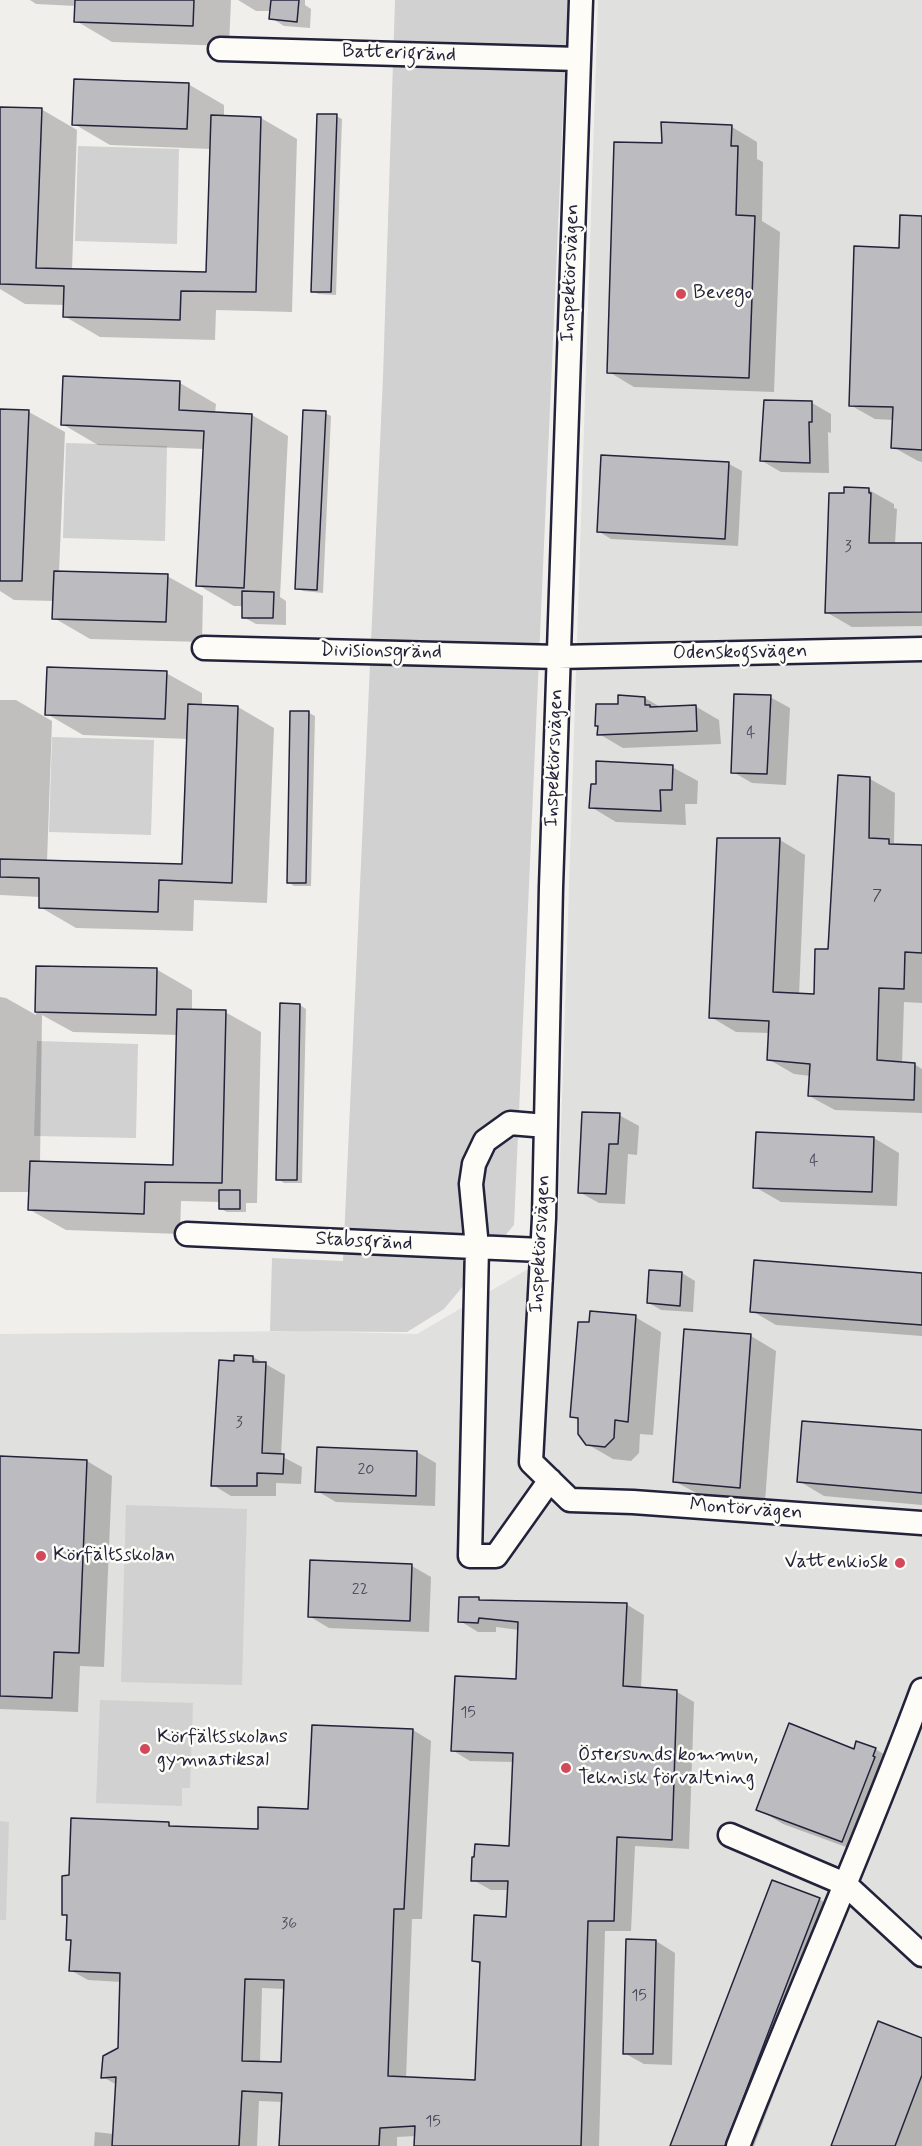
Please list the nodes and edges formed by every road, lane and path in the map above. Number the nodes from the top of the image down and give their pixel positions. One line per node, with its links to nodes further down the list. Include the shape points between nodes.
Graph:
1 (581, 0): 3 (street, Inspektörsvägen)
2 (220, 49): 3 (street, Batterigränd)
3 (578, 59): 6 (street, Inspektörsvägen)
4 (204, 648): 6 (street, Divisionsgränd)
5 (922, 649): 6 (street, Odenskogsvägen)
6 (558, 657): 7 (street, Inspektörsvägen)
7 (546, 1126): 9 (street, via 510,1123 485,1141 474,1164 471,1184); 10 (street, Inspektörsvägen)
8 (187, 1234): 9 (street, Stabsgränd)
9 (477, 1247): 10 (street, Stabsgränd); 11 (street, via 470,1556 496,1556)
10 (542, 1250): 11 (street, Inspektörsvägen, via 531,1462)
11 (550, 1480): 12 (street, Inspektörsvägen)
12 (570, 1500): 13 (street, Montörvägen)
13 (922, 1523)
14 (922, 1690): 16 (street)
15 (730, 1835): 16 (street)
16 (845, 1884): 17 (street); 18 (street)
17 (922, 1954)
18 (738, 2146)

